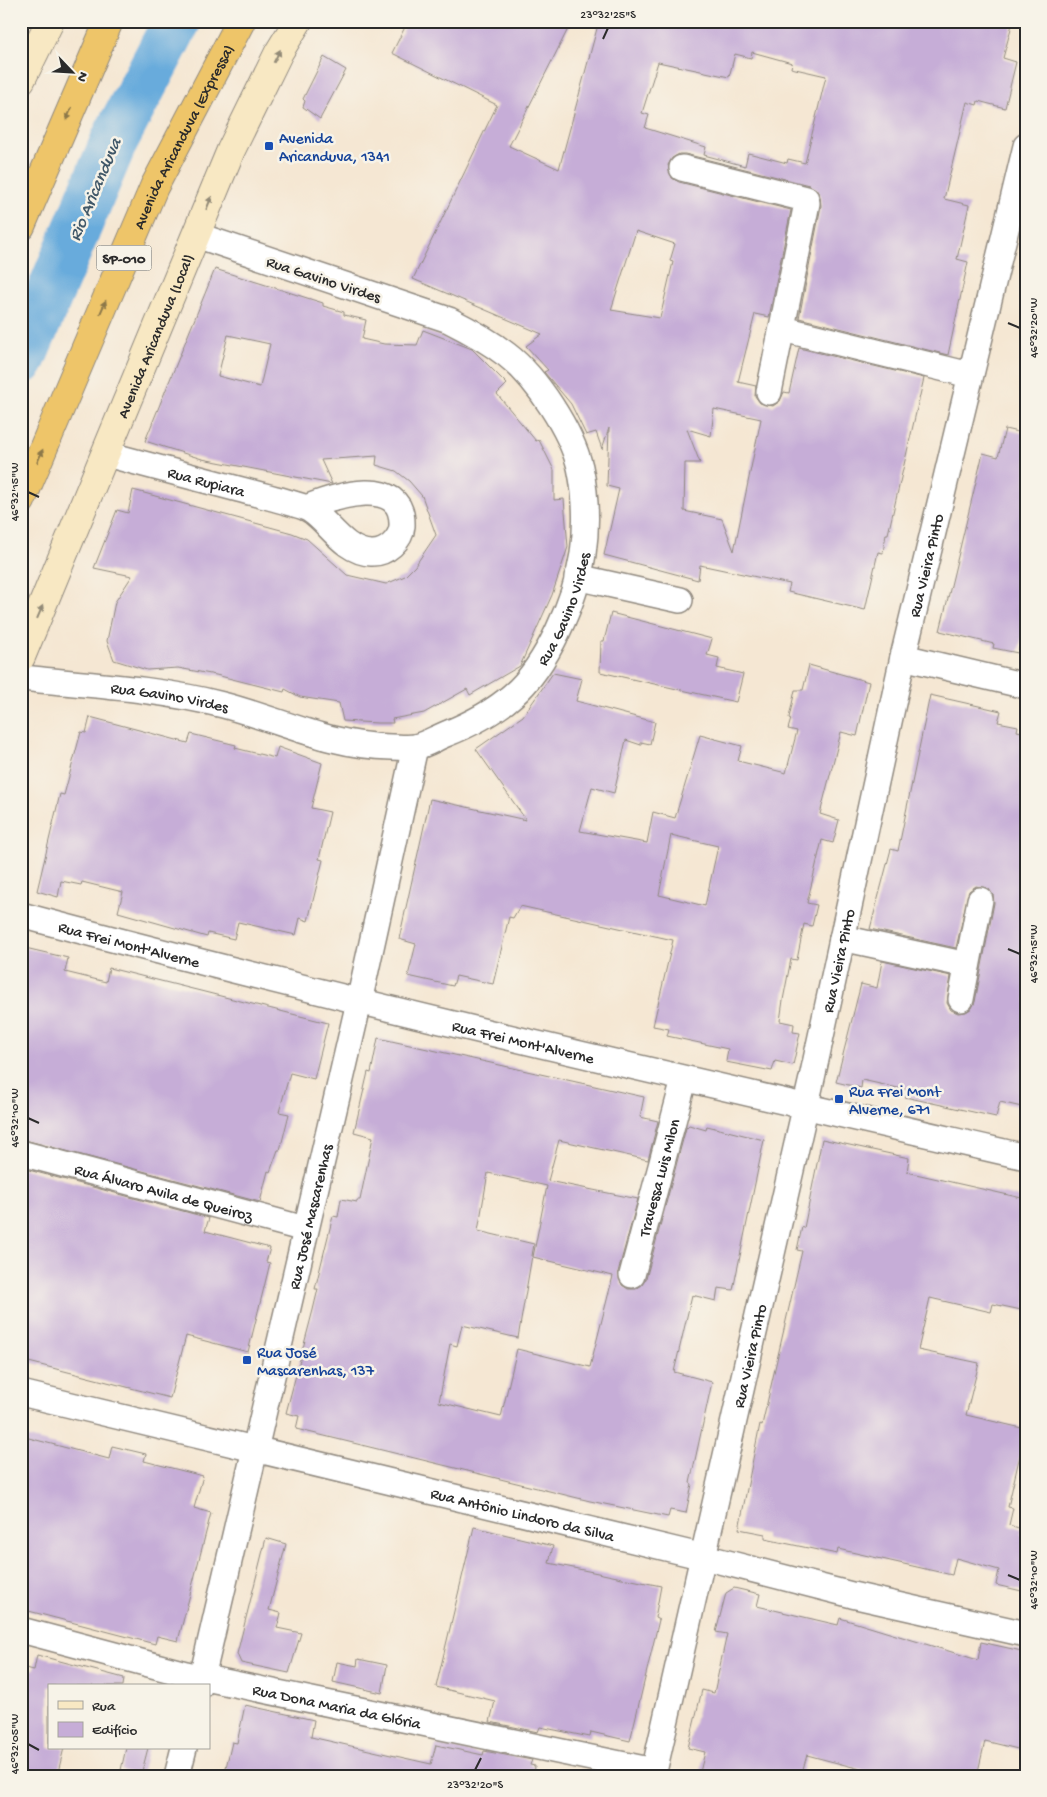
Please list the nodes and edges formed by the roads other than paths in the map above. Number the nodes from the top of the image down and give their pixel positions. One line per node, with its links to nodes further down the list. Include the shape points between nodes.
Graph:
1 (50, 21): 5 (main road)
2 (109, 21): 9 (highway, one-way to 9)
3 (241, 21): 15 (highway, Avenida Aricanduva (Expressa) / SP-010, one-way to 3, via 154,187)
4 (298, 21): 10 (main road, Avenida Aricanduva (Local), one-way to 4, via 231,150 279,52)
5 (21, 80)
6 (1026, 146): 8 (street, Rua Vieira Pinto)
7 (682, 168): 11 (street, via 806,199)
8 (1017, 218): 12 (street, Rua Vieira Pinto)
9 (21, 226)
10 (196, 235): 14 (main road, Avenida Aricanduva (Local)); 17 (street, Rua Gavino Virdes, via 449,320 481,336 509,356 537,387 565,430 580,467 586,518)
11 (784, 329): 12 (street); 13 (street)
12 (970, 375): 20 (street, Rua Vieira Pinto)
13 (769, 392)
14 (106, 454): 16 (street, Rua Rupiara); 19 (main road, Avenida Aricanduva (Local), one-way to 14)
15 (21, 501)
16 (306, 508)
17 (577, 577): 18 (street); 23 (street, Rua Gavino Virdes, via 560,624 540,663 515,694 491,713)
18 (680, 600)
19 (21, 657)
20 (902, 657): 22 (street); 26 (street, Rua Vieira Pinto)
21 (21, 678): 23 (street, Rua Gavino Virdes, via 178,696 222,705 315,736 362,746)
22 (1026, 686)
23 (415, 747): 29 (street, Rua José Mascarenhas)
24 (980, 900): 27 (street)
25 (21, 915): 29 (street, Rua Frei Mont'Alverne)
26 (842, 938): 27 (street); 31 (street, Rua Vieira Pinto)
27 (968, 965): 28 (street)
28 (961, 999)
29 (359, 1002): 30 (street, Rua Frei Mont'Alverne); 34 (street, Rua José Mascarenhas)
30 (684, 1080): 31 (street, Rua Frei Mont'Alverne); 35 (street, Travessa Luis Milon)
31 (806, 1106): 33 (street, Rua Frei Mont'Alverne); 38 (street, Rua Vieira Pinto)
32 (21, 1153): 34 (street, Rua Álvaro Avila de Queiroz)
33 (1026, 1157)
34 (305, 1229): 37 (street, Rua José Mascarenhas)
35 (632, 1274)
36 (21, 1393): 37 (street, Rua Antônio Lindoro da Silva)
37 (255, 1449): 38 (street, Rua Antônio Lindoro da Silva); 41 (street, Rua José Mascarenhas)
38 (704, 1557): 40 (street, Rua Antônio Lindoro da Silva, via 852,1596); 43 (street, Rua Vieira Pinto)
39 (21, 1630): 41 (street, Rua Dona Maria da Glória)
40 (1026, 1634)
41 (201, 1681): 43 (street, Rua Dona Maria da Glória)
42 (184, 1750): 44 (street)
43 (654, 1773)
44 (177, 1776)

